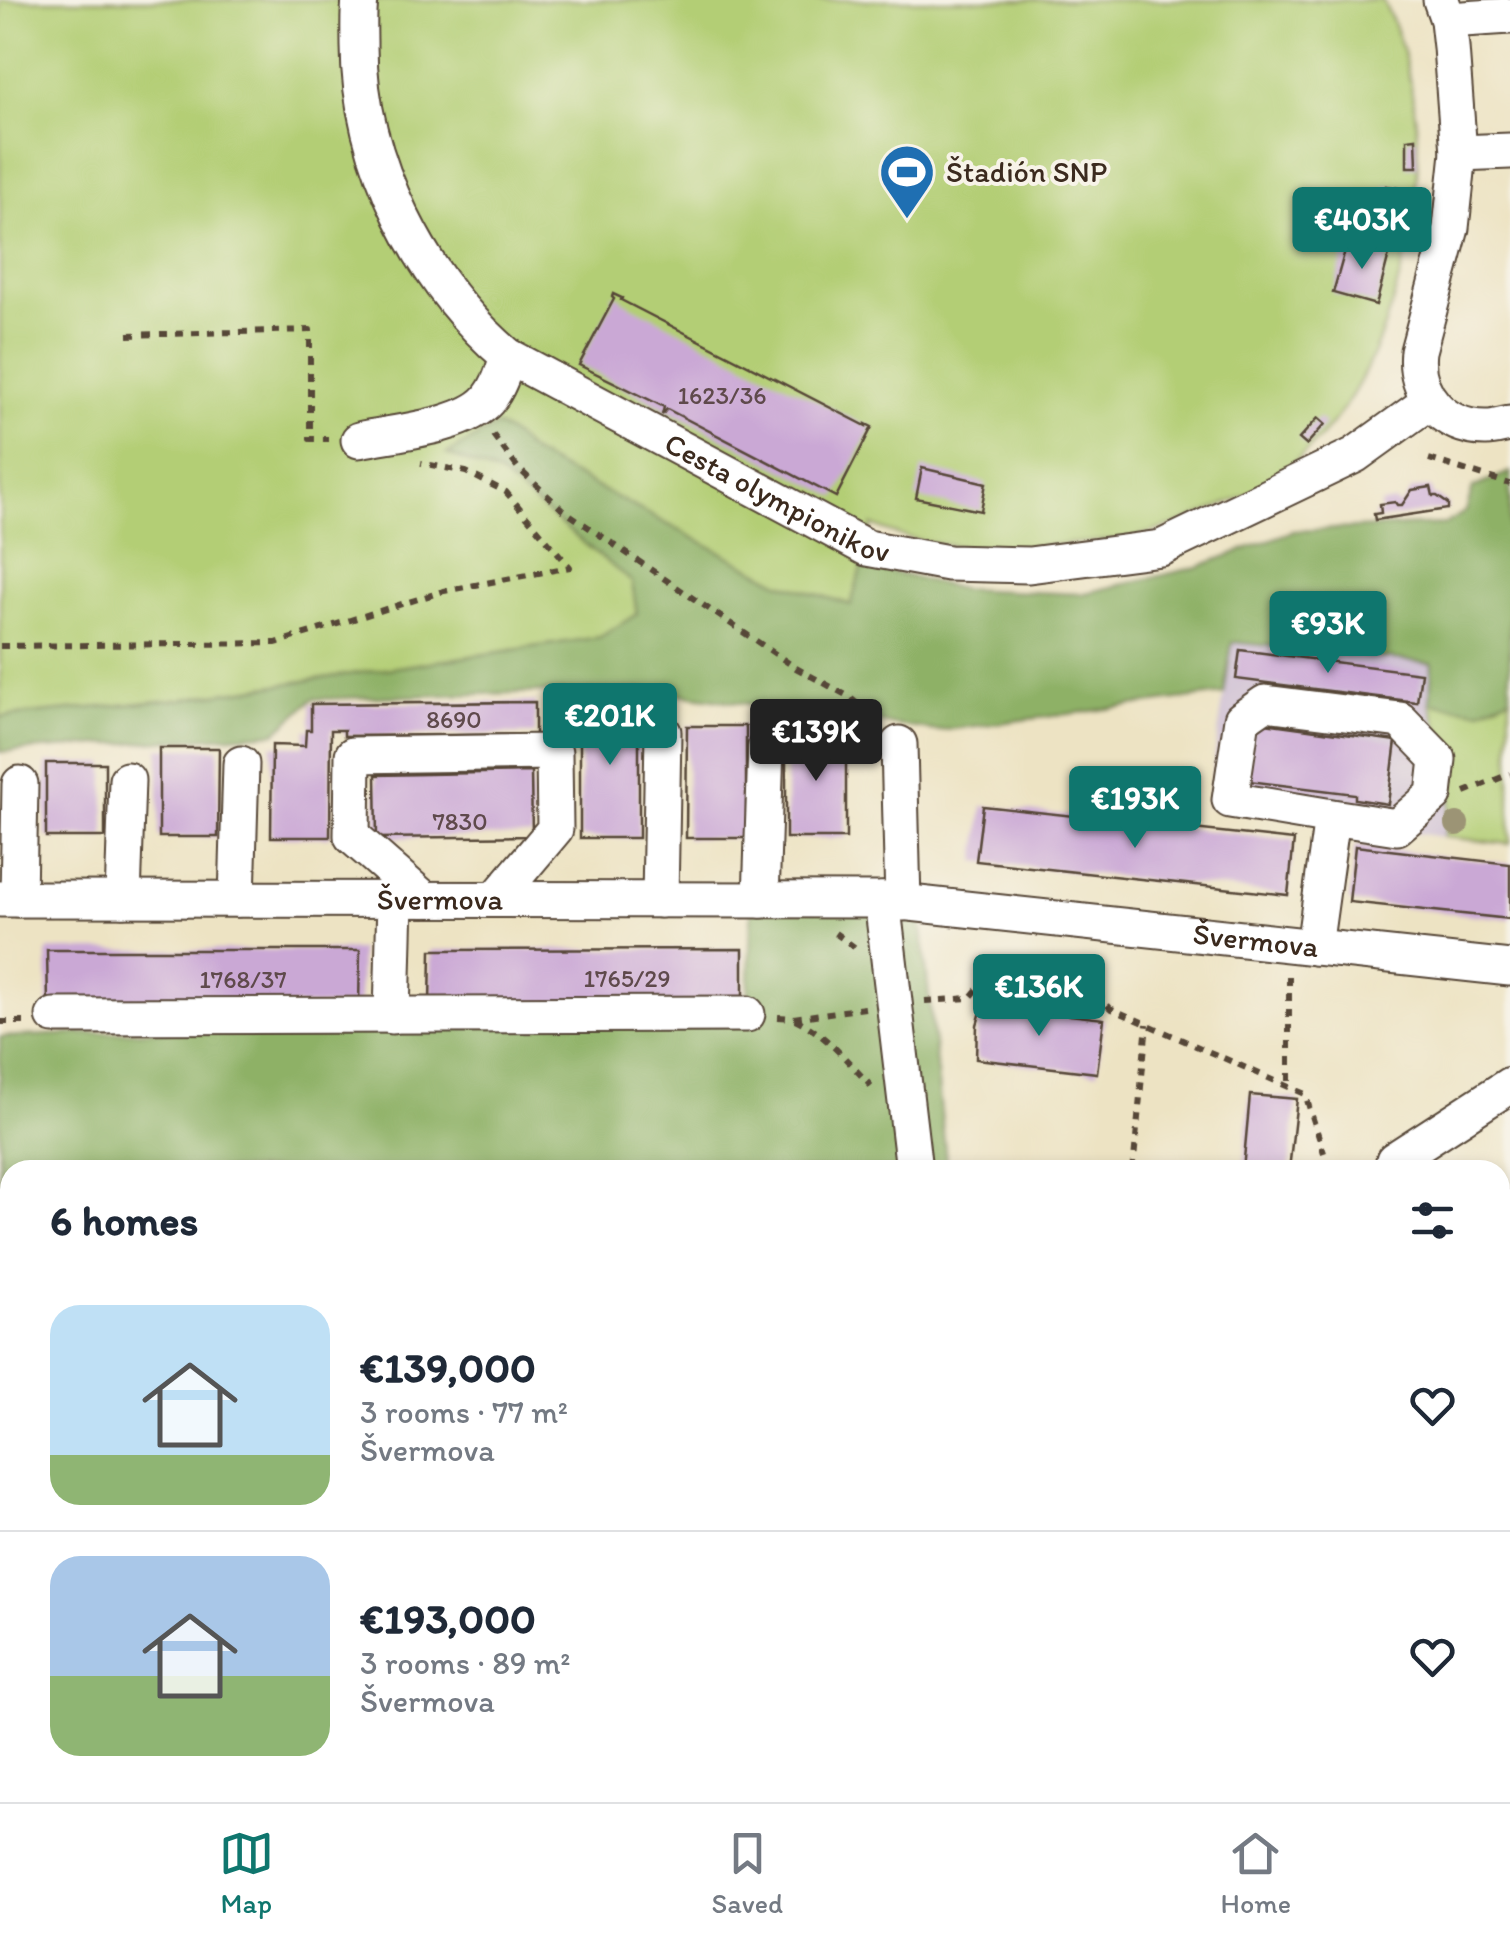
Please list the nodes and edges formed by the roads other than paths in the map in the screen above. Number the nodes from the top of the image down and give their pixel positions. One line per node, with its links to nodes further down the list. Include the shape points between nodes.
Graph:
1 (360, 0): 6 (street, Cesta olympionikov, via 358,74 370,135 395,203 455,301)
2 (1444, 10): 3 (street); 5 (street)
3 (1510, 16)
4 (1510, 151): 5 (street)
5 (1458, 153): 7 (street, via 1452,228 1416,368)
6 (508, 356): 7 (street, Cesta olympionikov, via 867,548 948,562 1029,565 1161,548 1356,456); 9 (street, via 500,381 467,417)
7 (1430, 401): 8 (street, via 1464,425)
8 (1510, 424)
9 (376, 436)
10 (663, 732): 22 (street)
11 (899, 744): 24 (street)
12 (766, 747): 23 (street)
13 (241, 764): 19 (street)
14 (127, 780): 18 (street)
15 (20, 784): 17 (street)
16 (1332, 817): 16 (street, via 1230,800 1242,718 1265,703 1400,720 1438,759 1434,795 1396,827); 25 (street)
17 (9, 899): 18 (street, Švermova)
18 (123, 899): 19 (street, Švermova)
19 (238, 899): 20 (street, Švermova)
20 (409, 899): 21 (street, Švermova); 21 (street, via 352,836 353,756 554,752 555,829); 28 (street)
21 (496, 899): 22 (street, Švermova)
22 (660, 900): 23 (street, Švermova)
23 (761, 900): 24 (street, Švermova)
24 (893, 902): 25 (street, Švermova); 31 (street)
25 (1314, 947): 26 (street, Švermova)
26 (1510, 968)
27 (747, 1014): 28 (street)
28 (392, 1016): 29 (street)
29 (40, 1019)
30 (1510, 1085): 32 (street)
31 (913, 1160)
32 (1394, 1160)

